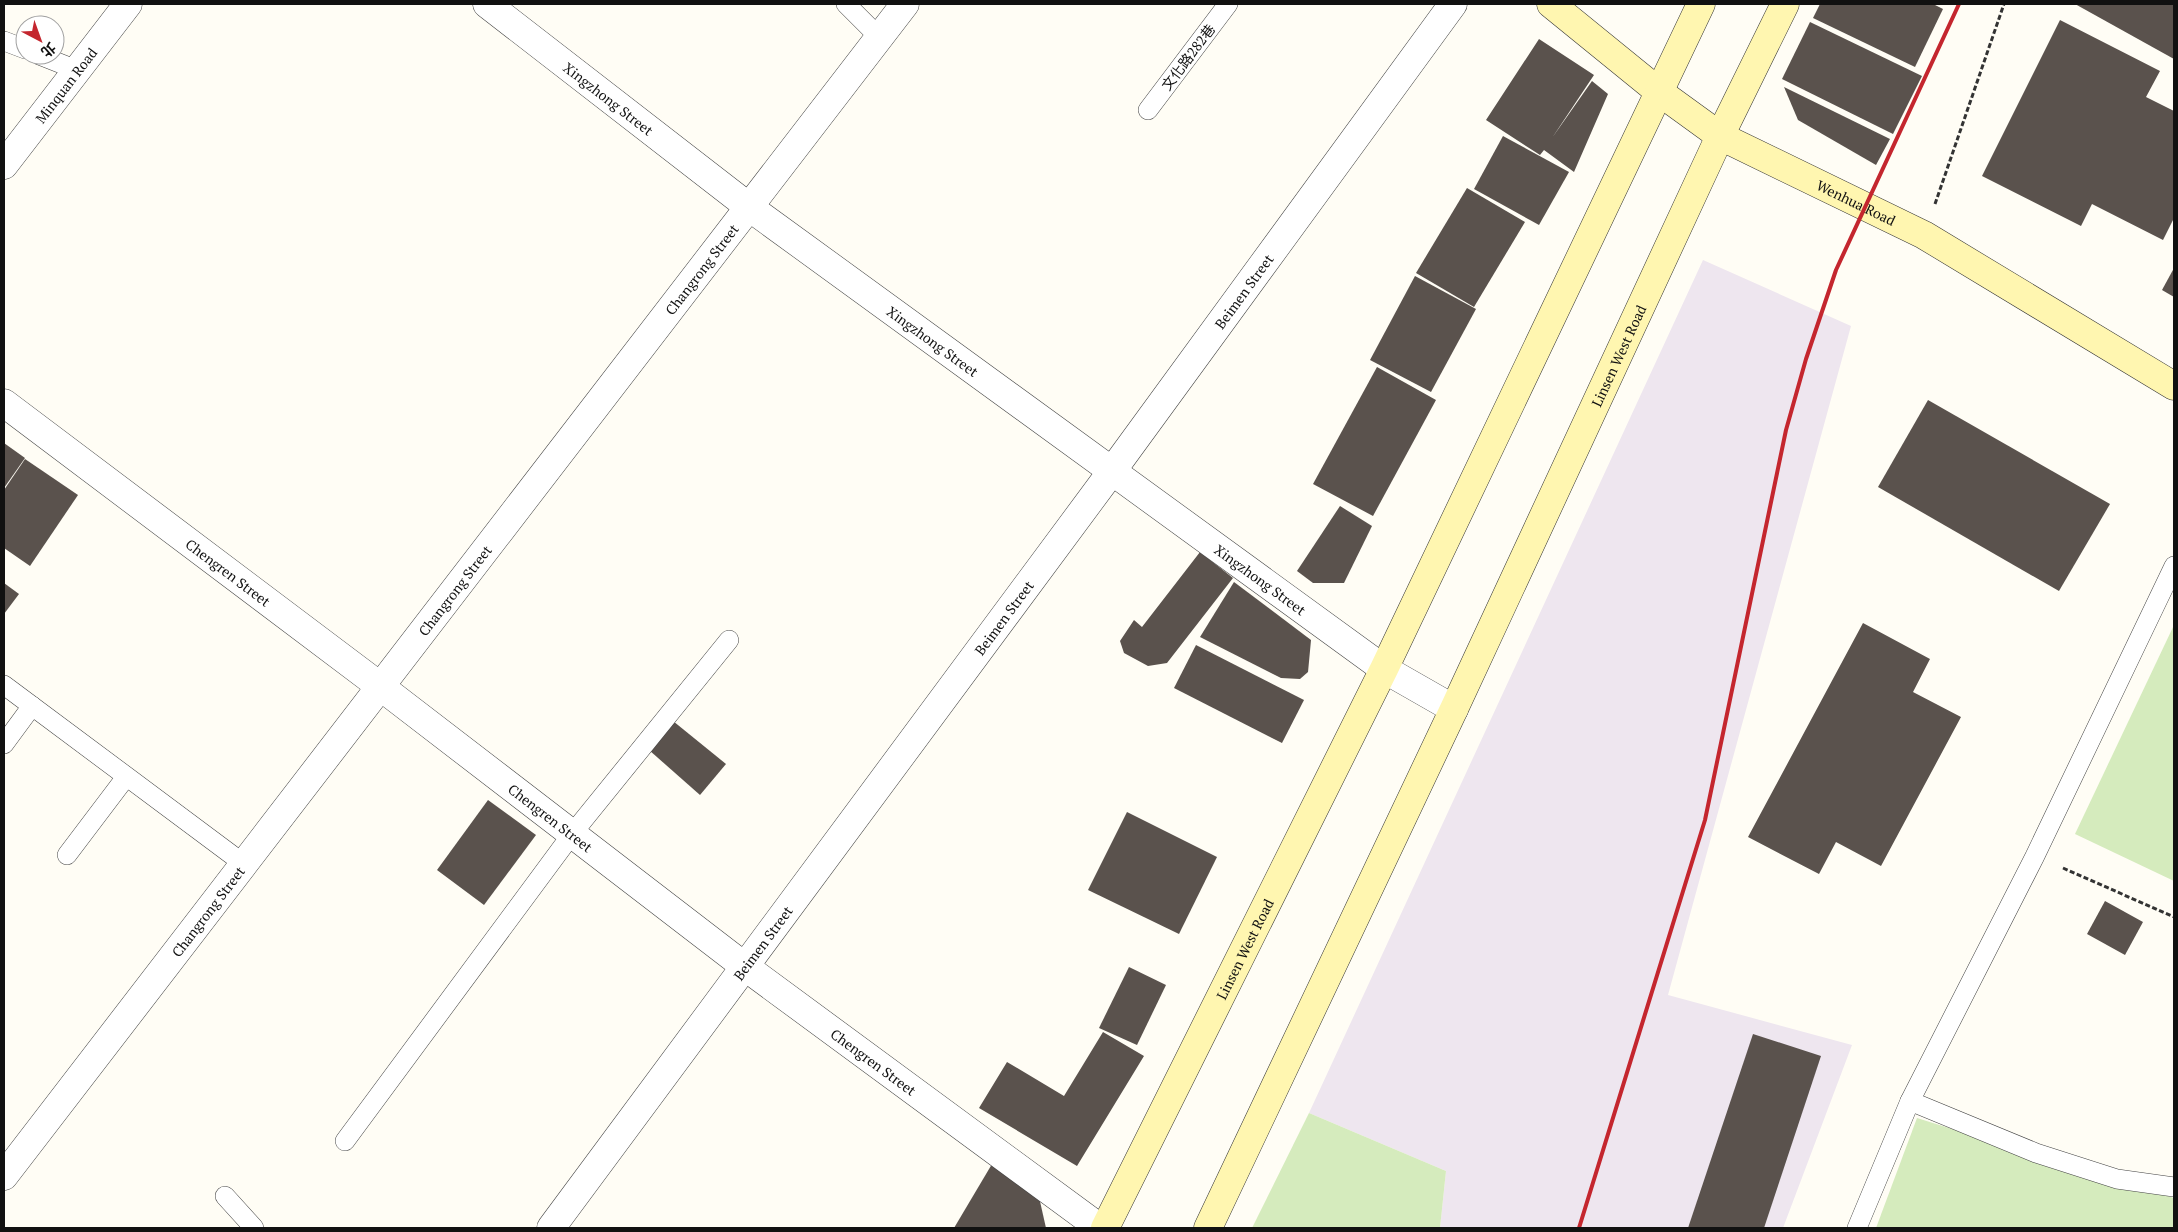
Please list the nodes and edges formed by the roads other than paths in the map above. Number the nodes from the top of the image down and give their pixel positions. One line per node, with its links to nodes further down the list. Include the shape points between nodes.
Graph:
1 (128, 4): 12 (street, Minquan Road)
2 (487, 4): 17 (street, Xingzhong Street)
3 (846, 4): 10 (lane)
4 (905, 4): 10 (street, Changrong Street)
5 (1228, 4): 14 (lane, 文化路282巷)
6 (1453, 4): 20 (street, Beimen Street)
7 (1551, 4): 13 (main road, Wenhua Road)
8 (1701, 4): 13 (main road, Linsen West Road)
9 (1785, 4): 15 (main road, Linsen West Road)
10 (880, 37): 17 (street, Changrong Street)
11 (64, 65): 12 (lane)
12 (77, 70): 16 (street, Minquan Road)
13 (1658, 91): 15 (main road, Wenhua Road); 23 (main road, Linsen West Road)
14 (1148, 110)
15 (1720, 136): 18 (main road, Wenhua Road, via 1924,236); 27 (main road, Linsen West Road)
16 (4, 165)
17 (749, 207): 20 (street, Xingzhong Street); 25 (street, Changrong Street)
18 (2174, 386)
19 (4, 403): 25 (street, Chengren Street)
20 (1112, 471): 23 (street, Xingzhong Street); 33 (street, Beimen Street)
21 (2174, 566): 34 (lane, via 2035,856)
22 (729, 640): 30 (lane)
23 (1384, 668): 27 (street); 42 (main road, Linsen West Road)
24 (4, 685): 26 (lane)
25 (381, 687): 30 (street, Chengren Street); 32 (street, Changrong Street)
26 (32, 706): 28 (lane); 29 (lane)
27 (1454, 709): 43 (main road, Linsen West Road)
28 (4, 744)
29 (126, 777): 31 (lane); 32 (lane)
30 (572, 834): 33 (street, Chengren Street); 35 (lane)
31 (67, 855)
32 (244, 864): 36 (street, Changrong Street)
33 (744, 966): 40 (street, Beimen Street); 41 (street, Chengren Street)
34 (1910, 1101): 37 (lane, via 2036,1153 2117,1179); 44 (lane)
35 (346, 1141)
36 (4, 1176)
37 (2174, 1187)
38 (225, 1196): 39 (lane)
39 (254, 1228)
40 (550, 1228)
41 (1100, 1228)
42 (1104, 1228)
43 (1208, 1228)
44 (1857, 1228)

